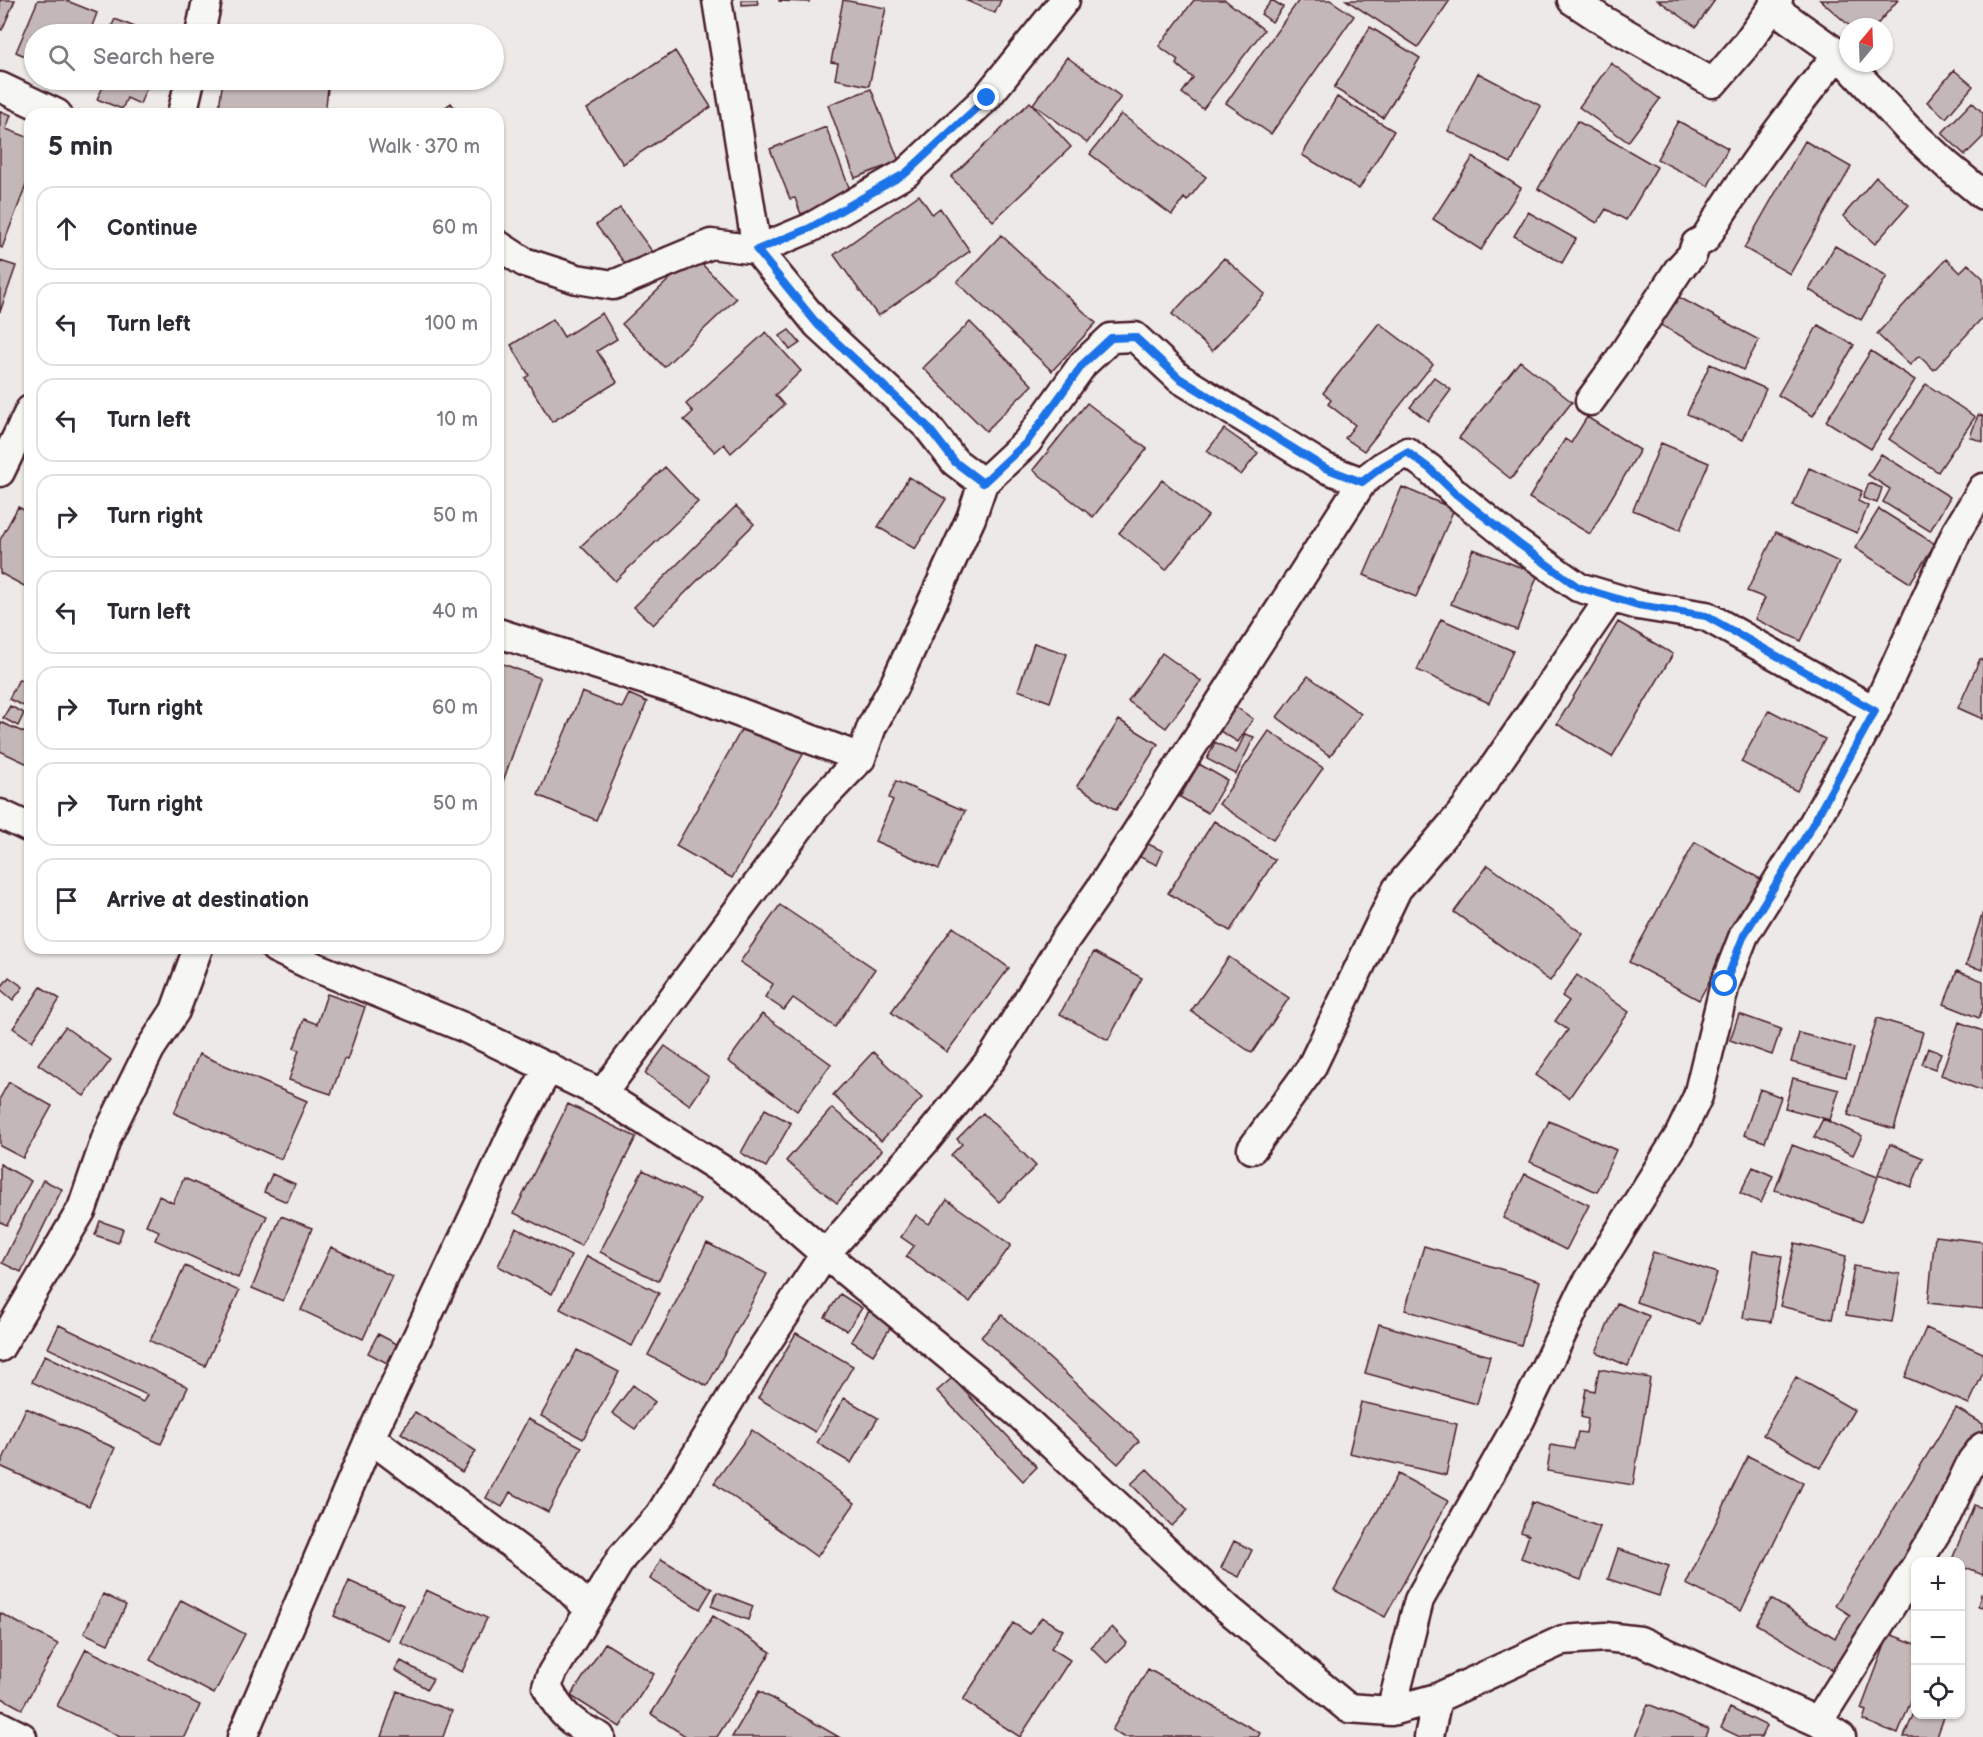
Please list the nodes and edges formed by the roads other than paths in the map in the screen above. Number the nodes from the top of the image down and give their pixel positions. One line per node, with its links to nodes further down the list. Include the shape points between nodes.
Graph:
1 (207, 0): 6 (street)
2 (717, 0): 14 (street)
3 (1065, 0): 14 (street, via 987,98 906,173 810,228)
4 (1572, 0): 5 (street, via 1713,83)
5 (1775, 3): 7 (street)
6 (202, 24)
7 (1838, 54): 12 (street, via 1907,128); 15 (street, via 1781,124)
8 (0, 87): 10 (street)
9 (188, 90): 11 (street)
10 (44, 108)
11 (183, 108)
12 (1983, 195)
13 (504, 249): 14 (street, via 524,262 577,279 613,285 711,244)
14 (757, 250): 19 (street, via 818,325 927,426 955,462)
15 (1590, 402)
16 (24, 426): 17 (street)
17 (0, 472)
18 (1362, 482): 19 (street, via 1325,468 1179,378 1135,337 1111,338 1083,364 1027,442); 21 (street, via 1407,452 1561,575 1578,587); 32 (street, via 993,1057)
19 (983, 483): 24 (street, via 971,518 872,726)
20 (1983, 488): 23 (street, via 1957,531)
21 (1611, 597): 23 (street, via 1706,616); 31 (street, via 1466,808 1397,889 1311,1068)
22 (504, 635): 24 (street, via 695,696)
23 (1875, 711): 40 (street, via 1809,831 1744,935 1725,984 1698,1096 1678,1136 1583,1290 1520,1420 1419,1600)
24 (861, 758): 30 (street, via 816,805)
25 (0, 814): 26 (street)
26 (24, 825)
27 (196, 954): 33 (street, via 175,1011 150,1049 106,1136 82,1209)
28 (287, 954): 29 (street)
29 (549, 1067): 30 (street); 34 (street, via 513,1133)
30 (602, 1094): 32 (street, via 746,1185)
31 (1252, 1149)
32 (825, 1254): 38 (street, via 660,1515 622,1557); 40 (street, via 1019,1414 1228,1609 1348,1708)
33 (0, 1347)
34 (370, 1438): 38 (street, via 562,1582); 44 (street)
35 (1983, 1447): 36 (street)
36 (1921, 1557)
37 (1911, 1575): 42 (street)
38 (590, 1610): 45 (street, via 547,1687 556,1706 578,1727)
39 (1437, 1698): 40 (street); 42 (street, via 1563,1640 1606,1638 1640,1641); 46 (street)
40 (1391, 1711)
41 (0, 1726): 43 (street)
42 (1830, 1729)
43 (22, 1737)
44 (242, 1737)
45 (600, 1737)
46 (1429, 1737)

